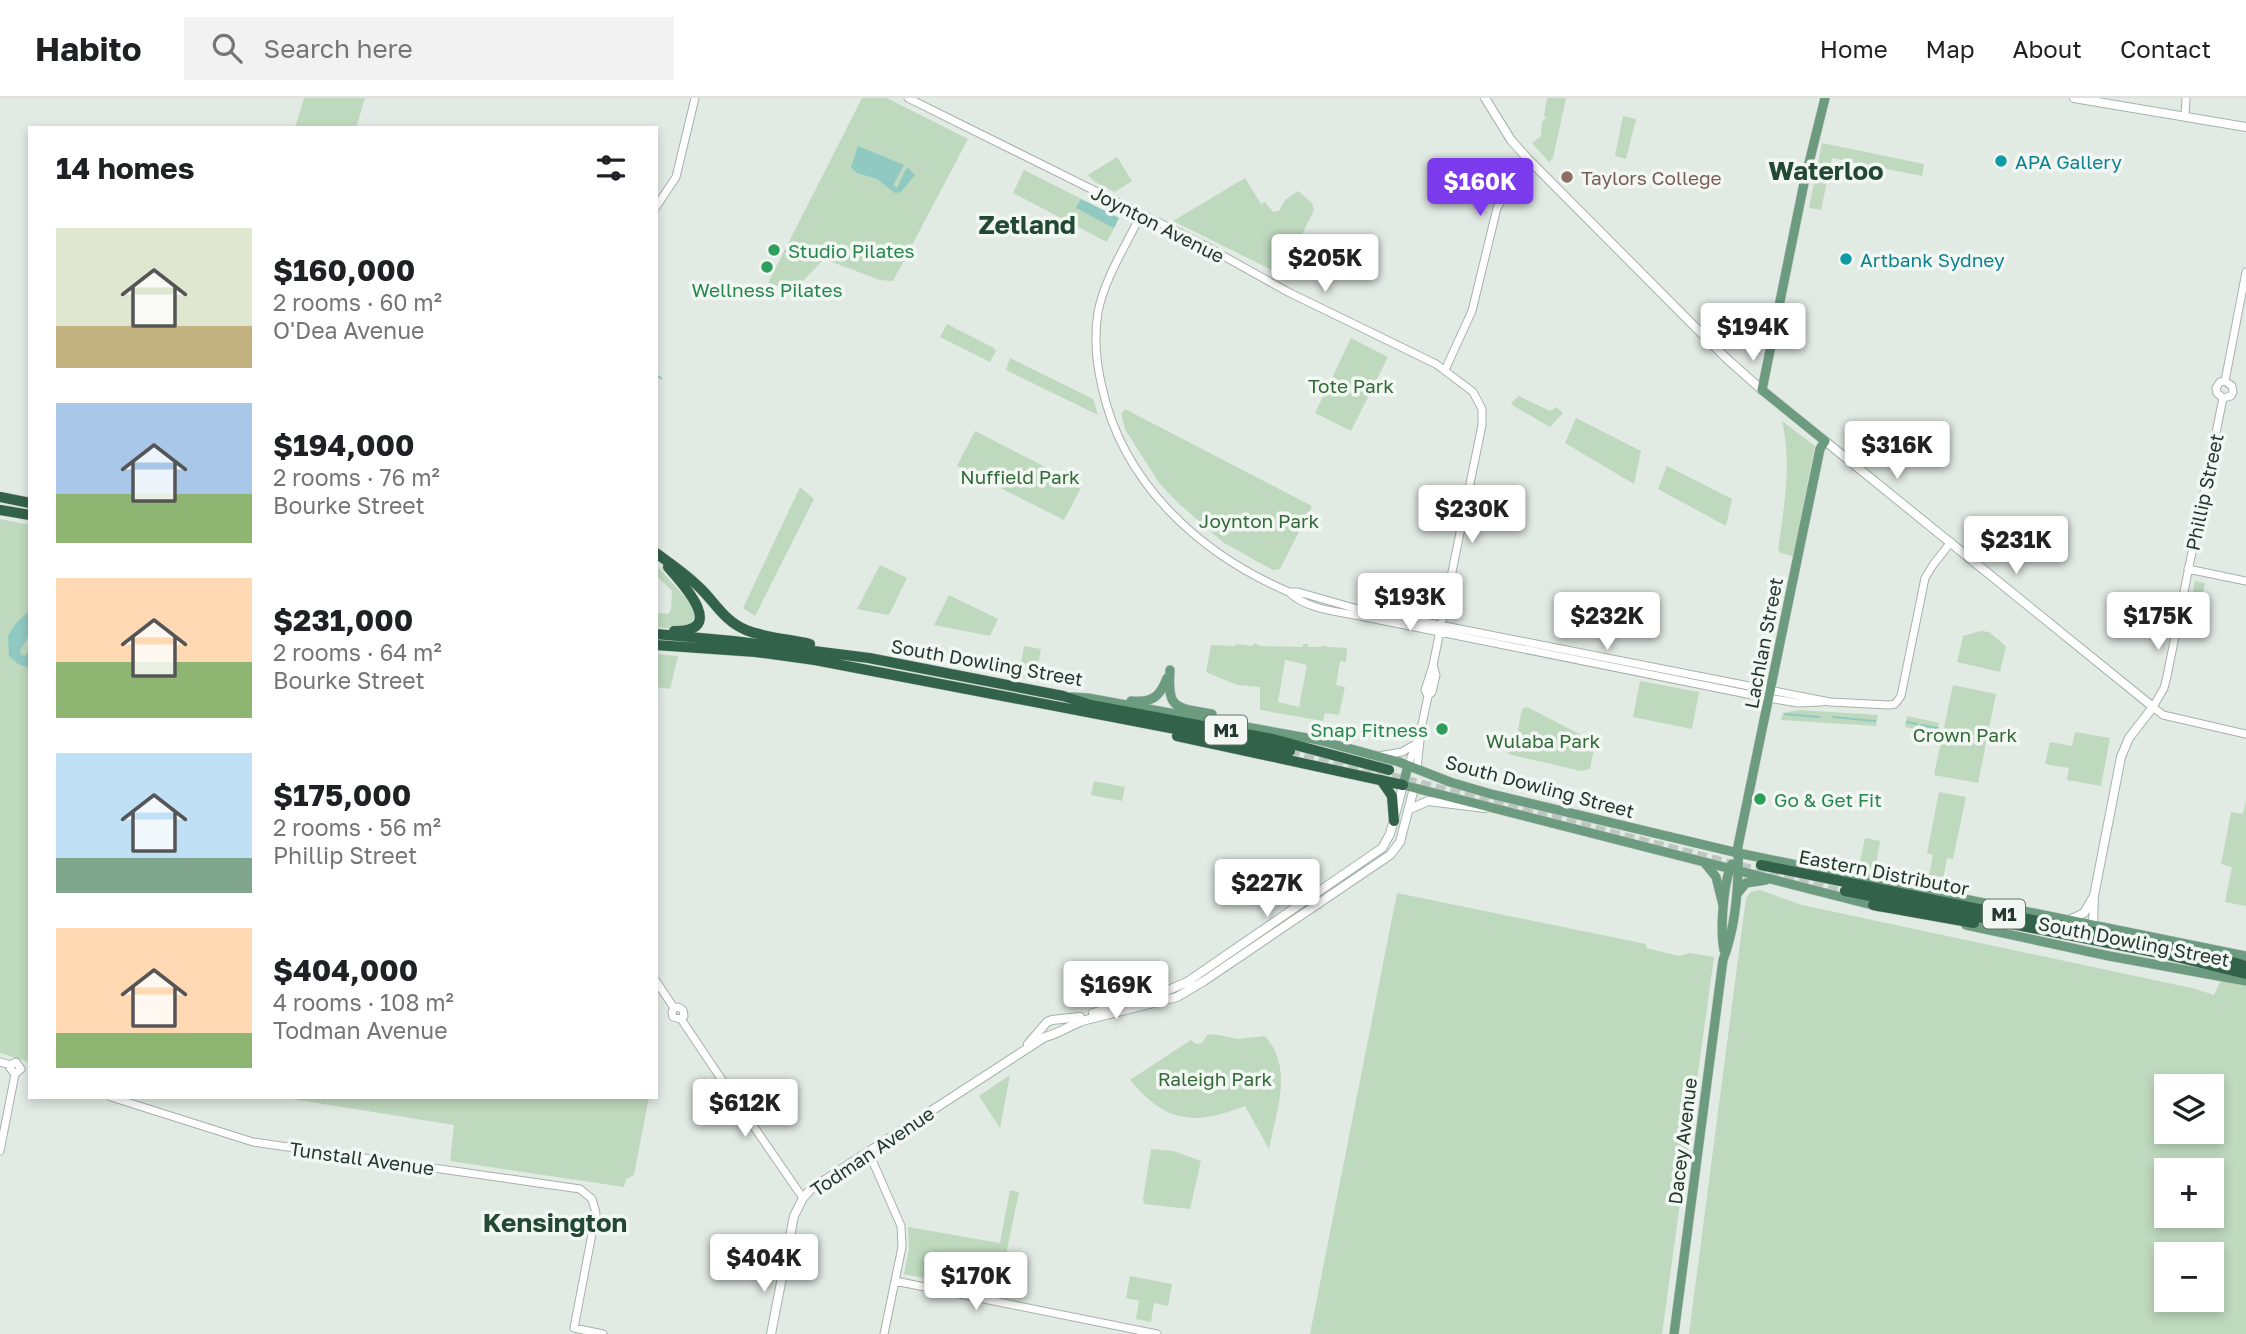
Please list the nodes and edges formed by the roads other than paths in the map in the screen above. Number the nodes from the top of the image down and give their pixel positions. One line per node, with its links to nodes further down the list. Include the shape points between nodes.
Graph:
1 (695, 98): 10 (street, via 676,177)
2 (908, 98): 11 (street, Joynton Avenue)
3 (1485, 98): 9 (main road)
4 (1825, 98): 15 (main road)
5 (2074, 98): 7 (main road)
6 (2186, 98): 7 (street)
7 (2185, 116): 8 (main road)
8 (2246, 127)
9 (1527, 158): 13 (street, via 1497,208 1472,311); 15 (main road)
10 (658, 204)
11 (1141, 214): 13 (street, Joynton Avenue); 27 (street, via 1113,268 1098,313 1096,339 1106,407 1137,472 1187,529 1237,566 1289,592)
12 (2246, 272): 14 (street)
13 (1445, 370): 27 (street, Joynton Avenue, via 1473,392 1483,417)
14 (2225, 381): 16 (street, via 2216,388); 16 (street, via 2233,391)
15 (1762, 390): 17 (main road)
16 (2223, 398): 25 (street, Phillip Street)
17 (1825, 441): 22 (main road); 32 (main road, Lachlan Street)
18 (0, 497): 19 (highway)
19 (28, 503)
20 (0, 510): 21 (highway)
21 (28, 515)
22 (1951, 542): 32 (street, via 1926,578 1901,696 1892,705); 36 (main road)
23 (658, 555): 28 (highway, via 695,598 700,612 697,624 685,631)
24 (658, 555): 31 (highway, via 701,589 724,617 745,630)
25 (2188, 569): 26 (street); 36 (street, Phillip Street, via 2164,688)
26 (2246, 581)
27 (1440, 628): 32 (street); 38 (street, Joynton Avenue, via 1433,665 1436,675)
28 (658, 632)
29 (658, 632): 31 (highway, South Dowling Street / M1, via 826,652)
30 (658, 645): 35 (highway, South Dowling Street / M1, via 815,660)
31 (915, 668): 33 (highway, South Dowling Street / M1)
32 (1770, 694): 51 (main road, Lachlan Street)
33 (1063, 696): 34 (main road, South Dowling Street); 44 (highway, M1, via 1284,742)
34 (1088, 698): 37 (main road, South Dowling Street); 37 (main road, via 1151,700 1162,692 1170,670 1175,705)
35 (1016, 699): 41 (highway, M1); 45 (highway)
36 (2153, 707): 39 (street, via 2163,715); 57 (main road, via 2129,738 2121,757)
37 (1241, 726): 42 (main road, South Dowling Street)
38 (1420, 729): 40 (street); 43 (street)
39 (2246, 734)
40 (1416, 742): 42 (street, via 1404,752); 43 (street)
41 (1290, 751)
42 (1379, 756): 43 (main road, South Dowling Street)
43 (1413, 767): 46 (main road); 47 (main road); 51 (main road, South Dowling Street, via 1491,794)
44 (1389, 770)
45 (1378, 778): 46 (highway); 50 (highway, via 1392,796)
46 (1403, 785): 47 (main road, South Dowling Street); 50 (main road)
47 (1414, 788): 48 (main road, South Dowling Street); 49 (main road, Todman Avenue)
48 (1495, 808): 49 (main road, via 1429,800); 52 (main road, South Dowling Street)
49 (1409, 811): 71 (main road, Todman Avenue, via 1400,842 1390,855)
50 (1394, 821): 67 (main road, via 1381,848)
51 (1738, 853): 54 (main road, Dacey Avenue); 61 (main road, South Dowling Street)
52 (1704, 862): 54 (main road, South Dowling Street); 60 (main road, via 1716,877)
53 (1761, 865): 66 (highway, Eastern Distributor / M1)
54 (1734, 869): 55 (main road, South Dowling Street); 58 (main road, Dacey Avenue); 60 (main road, Dacey Avenue)
55 (1772, 880): 58 (main road, via 1745,883); 59 (main road, South Dowling Street)
56 (1845, 891): 65 (highway, Eastern Distributor / M1)
57 (2094, 896): 61 (main road, via 2084,912); 62 (main road)
58 (1735, 899): 63 (main road, Dacey Avenue)
59 (1873, 905): 65 (highway); 69 (main road, South Dowling Street)
60 (1724, 910): 63 (main road, Dacey Avenue)
61 (2069, 920): 62 (main road, South Dowling Street)
62 (2093, 925): 64 (main road, South Dowling Street)
63 (1726, 954): 89 (main road, Dacey Avenue)
64 (2246, 956)
65 (2213, 965): 68 (highway, Eastern Distributor / M1)
66 (2246, 966)
67 (1205, 971): 71 (main road); 72 (main road)
68 (2246, 974)
69 (2246, 981)
70 (658, 984): 83 (street, via 674,1008 683,1010 681,1019 734,1097 743,1100 741,1108)
71 (1187, 992): 72 (main road); 75 (main road, Todman Avenue, via 1082,1021)
72 (1158, 994): 73 (main road, via 1075,1018)
73 (1052, 1020): 74 (main road); 75 (main road, via 1059,1025)
74 (1044, 1027): 75 (main road, via 1047,1034); 76 (main road, Todman Avenue)
75 (1055, 1034): 76 (main road, Todman Avenue)
76 (1023, 1050): 82 (main road, Todman Avenue)
77 (0, 1062): 78 (street)
78 (18, 1071): 79 (street); 81 (street)
79 (28, 1072)
80 (117, 1099): 85 (street, Tunstall Avenue, via 253,1142 572,1187 587,1193 596,1213 574,1328)
81 (0, 1151)
82 (869, 1153): 83 (main road, Todman Avenue); 84 (street, via 901,1226)
83 (803, 1198): 86 (main road, Todman Avenue, via 793,1224)
84 (895, 1281): 87 (street); 88 (street)
85 (603, 1334)
86 (771, 1334)
87 (884, 1334)
88 (1157, 1334)
89 (1674, 1334)

